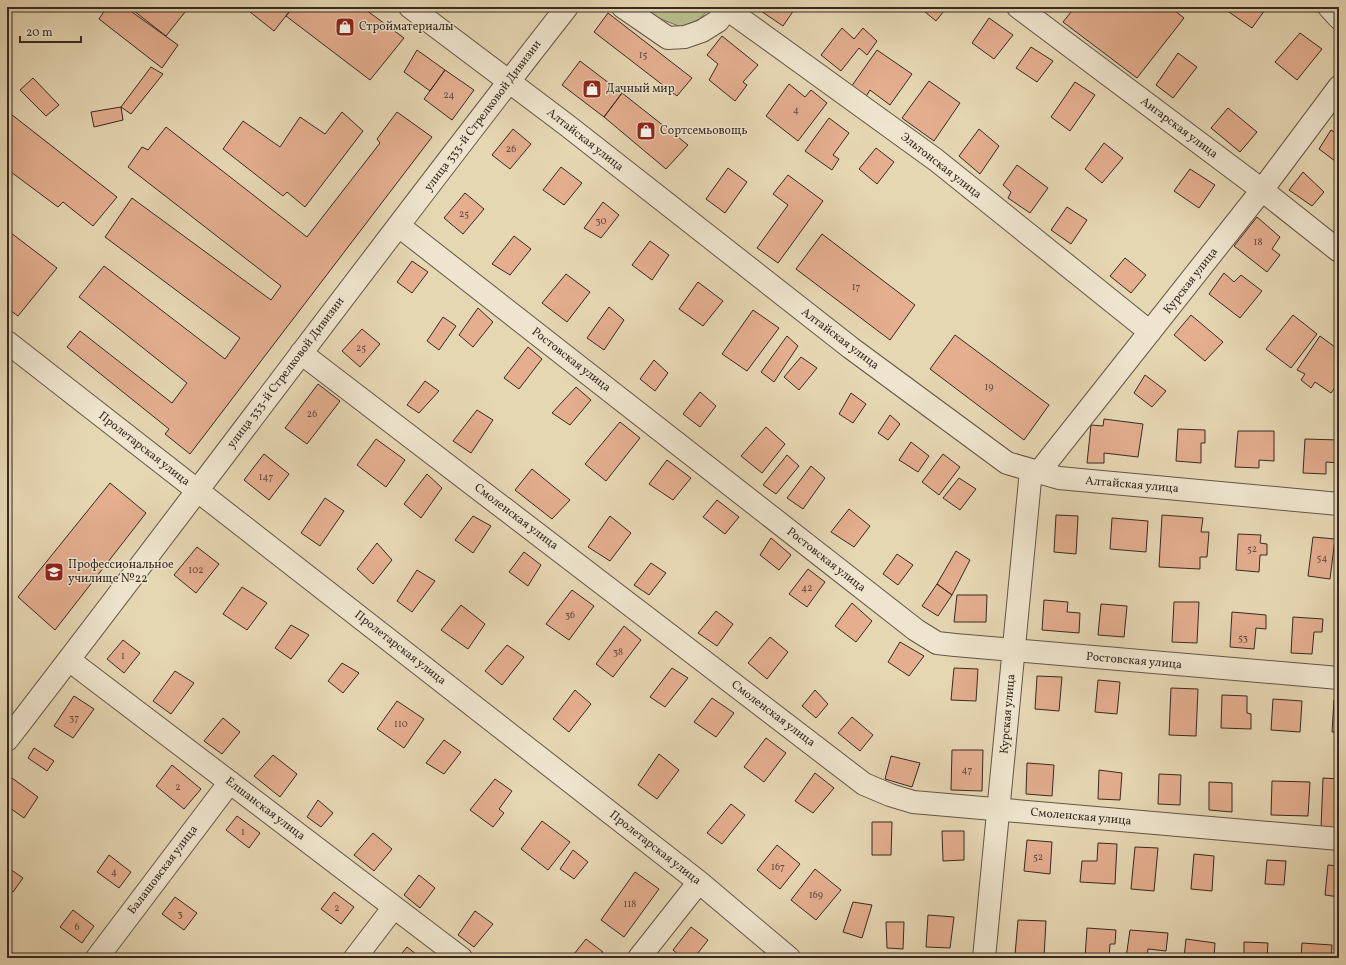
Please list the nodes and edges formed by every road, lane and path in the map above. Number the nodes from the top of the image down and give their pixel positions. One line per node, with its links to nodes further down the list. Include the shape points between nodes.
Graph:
1 (410, 7): 8 (street, Алтайская улица)
2 (567, 7): 8 (street, улица 333-й Стрелковой Дивизии)
3 (623, 7): 6 (street, via 668,38 685,37 702,31 718,20)
4 (1018, 7): 10 (street, Ангарская улица)
5 (1329, 7): 7 (street)
6 (727, 8): 13 (street, Эльтонская улица, via 936,160)
7 (1339, 18)
8 (508, 82): 11 (street, улица 333-й Стрелковой Дивизии); 16 (street, Алтайская улица, via 575,131 851,348 1007,463)
9 (1339, 87): 10 (street, Курская улица)
10 (1262, 190): 12 (street, Ангарская улица); 13 (street, Курская улица)
11 (399, 226): 15 (street, улица 333-й Стрелковой Дивизии); 19 (street, Ростовская улица, via 916,630 937,642)
12 (1339, 251)
13 (1150, 332): 16 (street, Курская улица)
14 (7, 342): 17 (street, Пролетарская улица)
15 (301, 353): 17 (street, улица 333-й Стрелковой Дивизии); 24 (street, Смоленская улица, via 864,784 913,802)
16 (1035, 471): 18 (street, Алтайская улица, via 1060,478); 19 (street, Курская улица)
17 (198, 490): 20 (street, улица 333-й Стрелковой Дивизии); 26 (street, Пролетарская улица)
18 (1339, 504)
19 (1014, 650): 21 (street, Ростовская улица); 24 (street, Курская улица)
20 (70, 660): 22 (street, улица 333-й Стрелковой Дивизии); 23 (street, Елшанская улица)
21 (1339, 678)
22 (7, 740)
23 (230, 782): 27 (street, Елшанская улица); 28 (street, Балашовская улица)
24 (999, 809): 25 (street, Смоленская улица); 33 (street, Курская улица)
25 (1339, 839)
26 (699, 882): 31 (street); 32 (street, Пролетарская улица)
27 (394, 907): 29 (street); 30 (street, Елшанская улица)
28 (97, 958)
29 (355, 958)
30 (461, 958)
31 (639, 958)
32 (789, 958)
33 (984, 958)

